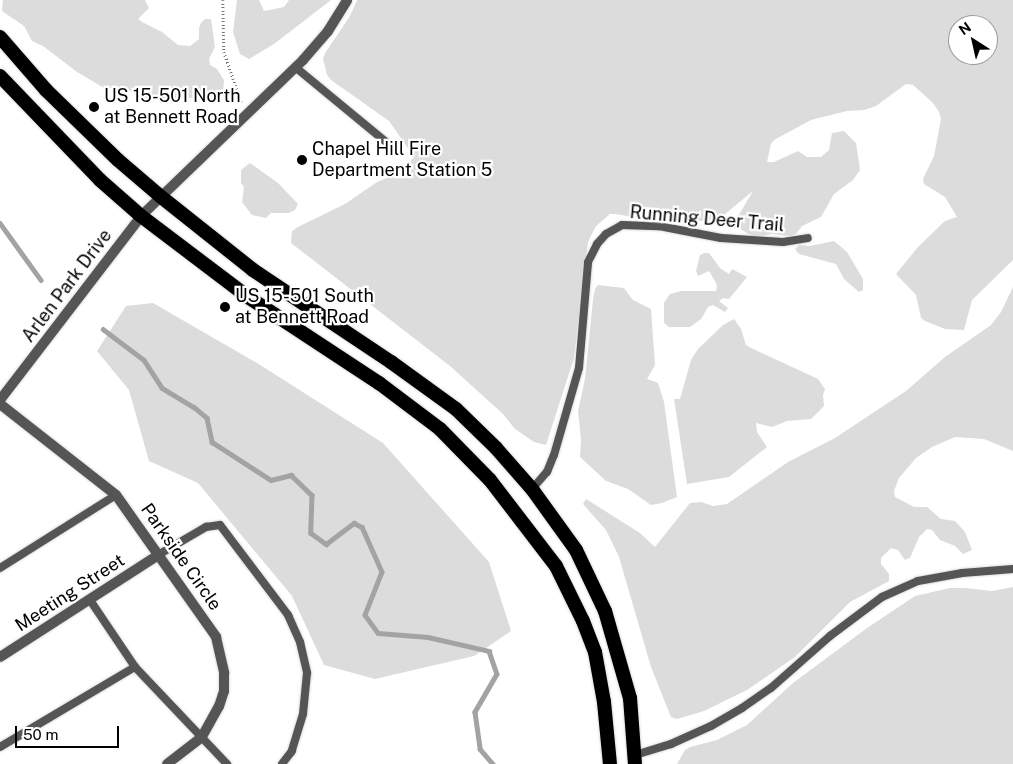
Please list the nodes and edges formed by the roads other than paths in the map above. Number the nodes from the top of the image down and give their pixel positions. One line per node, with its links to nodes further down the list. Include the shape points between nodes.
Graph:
1 (347, 0): 3 (street, Arlen Park Drive, via 328,31)
2 (0, 37): 6 (highway, via 54,97)
3 (295, 67): 5 (lane); 6 (street, Arlen Park Drive)
4 (0, 76): 7 (highway, via 100,180)
5 (392, 147)
6 (160, 196): 7 (street, Arlen Park Drive); 10 (highway, via 253,270 456,409)
7 (142, 216): 9 (street, Arlen Park Drive); 24 (highway, via 248,297 379,383 440,429 490,480 556,566 583,621 594,652 604,702)
8 (808, 238): 10 (lane, Running Deer Trail, via 774,242 721,238 659,226 622,225 606,234 588,262 579,368 564,420 547,472)
9 (0, 402): 11 (street, Parkside Circle)
10 (532, 488): 20 (highway, via 576,550 605,611 630,698)
11 (116, 495): 12 (street, Parkside Circle); 13 (lane)
12 (158, 555): 15 (street, Meeting Street); 18 (street, Parkside Circle, via 206,621 222,655 224,691); 23 (lane, via 206,527 220,524 288,614 300,642 307,673 303,714 292,751)
13 (0, 568)
14 (1013, 569): 20 (lane, via 918,581 882,597 830,636 772,688 742,708 711,726)
15 (90, 600): 16 (street, Meeting Street); 17 (lane)
16 (0, 657)
17 (135, 667): 18 (lane); 19 (lane)
18 (202, 737): 21 (street, Parkside Circle); 22 (lane)
19 (0, 747)
20 (635, 760)
21 (167, 764)
22 (227, 764)
23 (282, 764)
24 (610, 764)

